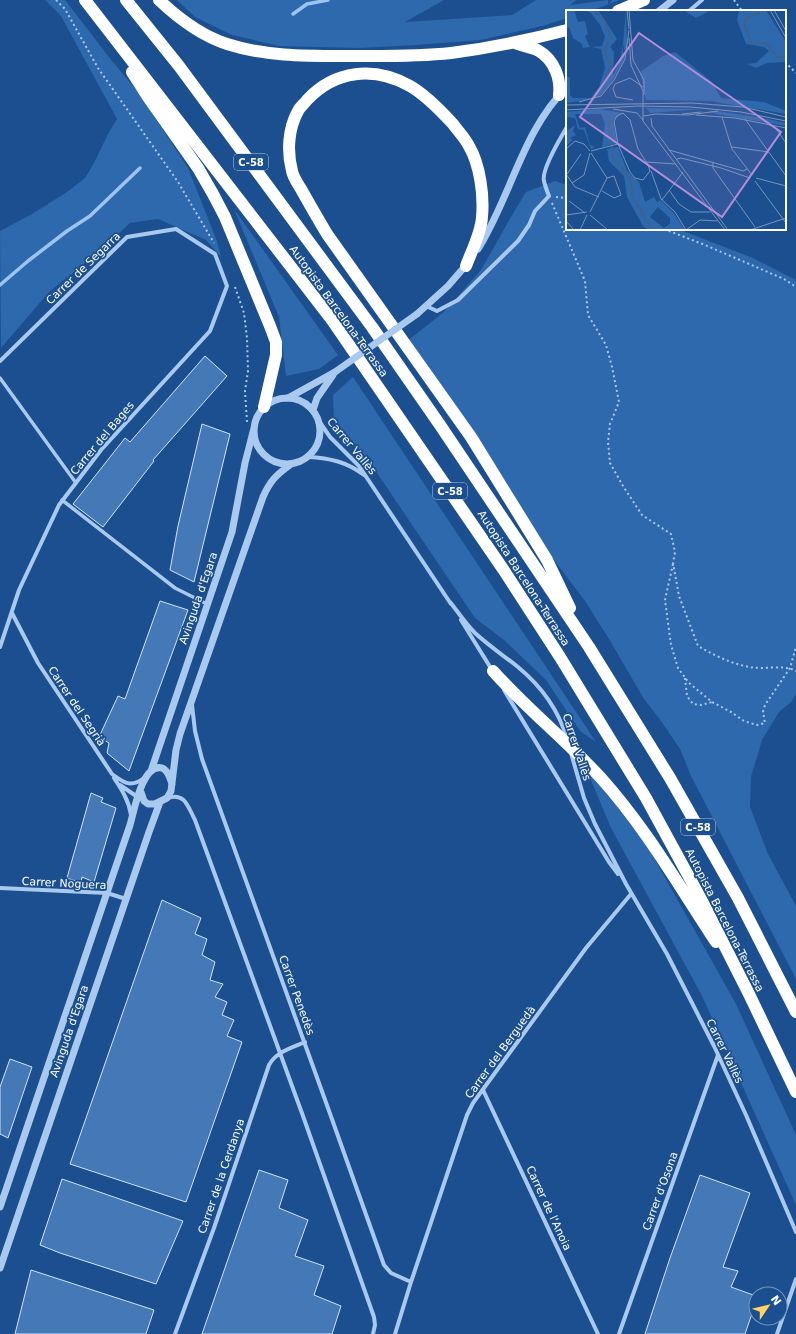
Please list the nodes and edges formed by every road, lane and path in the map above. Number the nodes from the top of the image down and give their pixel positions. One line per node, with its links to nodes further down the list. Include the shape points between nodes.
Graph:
1 (56, 0): 23 (path, via 66,9 98,68 178,182)
2 (85, 0): 13 (highway, Autopista Barcelona-Terrassa / C-58)
3 (126, 0): 48 (highway, Autopista Barcelona-Terrassa / C-58, via 188,79 372,327)
4 (159, 0): 15 (highway, via 201,32 226,44 279,54 386,56 451,53)
5 (644, 0): 9 (highway)
6 (673, 0): 10 (street)
7 (702, 0): 11 (street)
8 (734, 0): 12 (path)
9 (620, 10)
10 (660, 10)
11 (689, 10)
12 (741, 10)
13 (102, 21): 33 (highway, via 148,97 198,168 225,217 276,342 276,356); 71 (highway, Autopista Barcelona-Terrassa / C-58, via 332,320 503,569 646,798)
14 (566, 30): 15 (highway)
15 (515, 43): 18 (highway, via 547,57 557,73)
16 (786, 63): 17 (path)
17 (796, 73)
18 (563, 91): 25 (street, via 540,120 488,232)
19 (566, 129): 20 (street, via 543,180)
20 (549, 196): 21 (path); 28 (street, via 534,211 529,225 518,240 458,300 437,311); 43 (path, via 584,281 588,315 606,345 612,367 619,402 610,424 610,463 642,515 671,534 675,552)
21 (566, 198)
22 (667, 230): 27 (path, via 784,279)
23 (214, 243)
24 (214, 254): 29 (street, Carrer de Segarra, via 176,229 127,237); 41 (street, Carrer del Bages, via 227,286 210,331 101,450)
25 (466, 266): 28 (street); 48 (highway, via 482,218 482,190 469,146 446,116 410,86 389,78 367,74 343,76 322,86 298,110 292,124 289,156 292,173 327,234 471,437 547,560)
26 (234, 285): 36 (path, via 244,313 247,338)
27 (796, 287)
28 (426, 306): 30 (street, bridge)
29 (0, 361)
30 (336, 372): 32 (street); 34 (street, via 325,384)
31 (0, 378): 41 (street)
32 (288, 398): 33 (street, via 276,400); 34 (street, via 305,403)
33 (264, 407): 37 (street, via 257,417)
34 (313, 410): 35 (street)
35 (319, 421): 38 (street, via 320,439); 40 (street, Carrer Vallès, via 330,437 352,458)
36 (247, 424)
37 (254, 428): 39 (street, via 259,450 267,458); 45 (street, Avinguda d'Egara, via 232,532)
38 (308, 457): 39 (street); 40 (street, Carrer Vallès, via 327,458 345,463 356,468)
39 (290, 465): 54 (street, via 269,484 263,497)
40 (371, 482): 44 (street, Carrer Vallès)
41 (76, 483): 42 (street, Carrer del Bages)
42 (62, 500): 45 (street, via 175,588); 46 (street, Carrer del Bages, via 19,590)
43 (673, 563): 50 (path, via 679,596 698,646 720,658 749,667); 53 (path, via 665,600 667,624 678,668)
44 (450, 602): 51 (street, Carrer Vallès); 56 (street, Carrer Vallès, via 475,633 519,668 539,689 556,710)
45 (207, 604): 57 (street, Avinguda d'Egara)
46 (12, 613): 47 (street, Carrer del Bages); 58 (street, Carrer del Segrià, via 38,663)
47 (0, 647)
48 (589, 647): 72 (highway, Autopista Barcelona-Terrassa / C-58, via 712,851 742,904)
49 (796, 647): 50 (path)
50 (790, 668): 52 (path); 55 (path, via 765,705 765,723 757,725 744,721)
51 (493, 671): 56 (highway); 66 (street, Carrer Vallès, via 609,862)
52 (796, 671)
53 (685, 677): 55 (path); 55 (path, via 687,696 693,704)
54 (192, 699): 61 (street, via 177,745); 73 (street, Carrer Penedès, via 195,731 202,759)
55 (712, 702)
56 (570, 747): 66 (street, Carrer Vallès, via 584,798); 71 (highway, via 640,825)
57 (151, 771): 59 (street, Avinguda d'Egara); 61 (street, via 158,768 165,770)
58 (112, 774): 59 (street, Carrer del Segrià, via 129,784); 60 (street)
59 (144, 778): 62 (street, Avinguda d'Egara)
60 (118, 783): 62 (street); 65 (street, via 126,797)
61 (172, 784): 63 (street)
62 (141, 796): 64 (street, via 148,804); 65 (street, Avinguda d'Egara)
63 (167, 798): 64 (street); 74 (street, via 180,797 194,820)
64 (160, 802): 70 (street, Avinguda d'Egara)
65 (132, 820): 68 (street, Avinguda d'Egara)
66 (626, 884): 69 (street, Carrer Vallès)
67 (0, 888): 68 (street, Carrer Noguera)
68 (107, 893): 70 (street, Carrer Noguera); 78 (street, Avinguda d'Egara)
69 (631, 894): 75 (street, Carrer Vallès, via 667,954); 76 (street, Carrer del Berguedà, via 586,948)
70 (126, 899): 80 (street, Avinguda d'Egara)
71 (749, 994): 77 (highway, Autopista Barcelona-Terrassa / C-58)
72 (796, 1012)
73 (304, 1042): 74 (street, Carrer de la Cerdanya); 82 (street, Carrer Penedès, via 384,1265 391,1273)
74 (280, 1053): 83 (street, Carrer de la Cerdanya, via 269,1065); 84 (street, via 374,1317)
75 (718, 1055): 79 (street, Carrer Vallès); 87 (street, Carrer d'Osona)
76 (483, 1090): 82 (street, Carrer del Berguedà, via 467,1115); 86 (street, Carrer de l'Anoia)
77 (796, 1092)
78 (0, 1207)
79 (796, 1232)
80 (0, 1267)
81 (796, 1279): 88 (street)
82 (411, 1282): 85 (street, Carrer del Berguedà)
83 (175, 1334)
84 (373, 1334)
85 (395, 1334)
86 (598, 1334)
87 (619, 1334)
88 (777, 1334)

